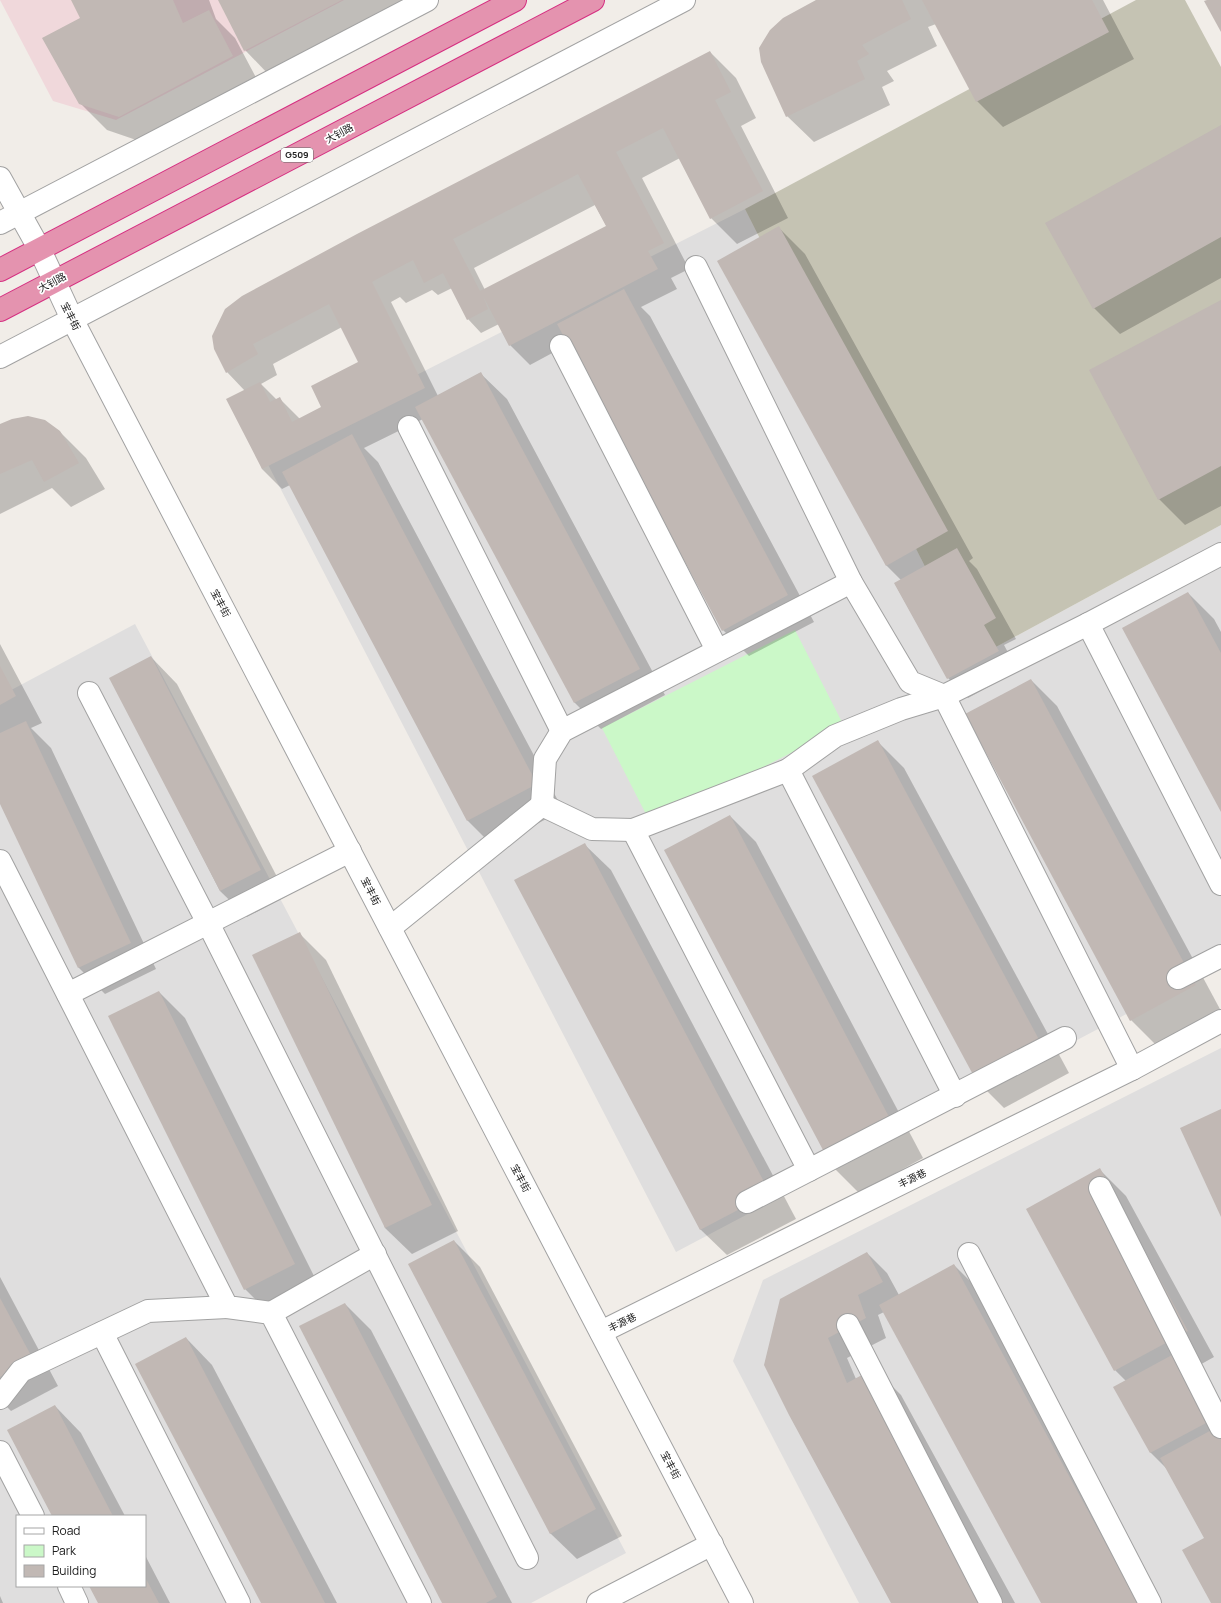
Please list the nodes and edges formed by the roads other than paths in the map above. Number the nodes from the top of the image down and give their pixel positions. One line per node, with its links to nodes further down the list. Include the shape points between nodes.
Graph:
1 (427, 0): 6 (street)
2 (515, 0): 7 (highway)
3 (593, 0): 10 (highway, 大钊路 / G509)
4 (684, 0): 12 (street)
5 (0, 178): 6 (street, 宝丰街)
6 (9, 218): 7 (street, 宝丰街)
7 (40, 250): 9 (highway); 10 (street, 宝丰街)
8 (696, 267): 17 (street)
9 (0, 270)
10 (54, 282): 11 (highway, 大钊路 / G509); 12 (street, 宝丰街)
11 (0, 310)
12 (72, 319): 14 (street); 26 (street, 宝丰街)
13 (561, 346): 19 (street)
14 (0, 357)
15 (409, 427): 22 (street)
16 (1221, 554): 18 (street)
17 (851, 582): 19 (street); 21 (street, via 910,682)
18 (1088, 624): 21 (street); 28 (street)
19 (717, 650): 22 (street)
20 (90, 693): 29 (street)
21 (944, 696): 23 (street, via 901,709 836,736); 36 (street)
22 (562, 731): 24 (street, via 545,759)
23 (788, 770): 25 (street); 37 (street)
24 (542, 805): 25 (street, via 592,829); 30 (street)
25 (633, 830): 38 (street)
26 (350, 851): 29 (street); 30 (street, 宝丰街)
27 (0, 861): 33 (street)
28 (1221, 884)
29 (208, 923): 33 (street); 41 (street)
30 (390, 928): 46 (street, 宝丰街)
31 (1221, 956): 32 (street)
32 (1178, 978)
33 (68, 994): 43 (street)
34 (1221, 1021): 36 (street, 丰源巷)
35 (1064, 1038): 37 (street)
36 (1132, 1069): 46 (street, 丰源巷)
37 (955, 1096): 38 (street)
38 (809, 1170): 40 (street)
39 (1100, 1188): 49 (street)
40 (747, 1202)
41 (375, 1254): 44 (street); 53 (street)
42 (969, 1254): 61 (street)
43 (227, 1307): 44 (street); 47 (street, via 148,1311)
44 (271, 1313): 57 (street)
45 (848, 1325): 60 (street)
46 (601, 1332): 52 (street, 宝丰街)
47 (102, 1333): 48 (street, via 21,1372); 56 (street)
48 (0, 1398)
49 (1221, 1426)
50 (0, 1452): 51 (street)
51 (32, 1515)
52 (712, 1544): 58 (street); 59 (street, 宝丰街)
53 (527, 1558)
54 (69, 1587): 55 (street)
55 (77, 1603)
56 (238, 1603)
57 (420, 1603)
58 (598, 1603)
59 (742, 1603)
60 (991, 1603)
61 (1150, 1603)

